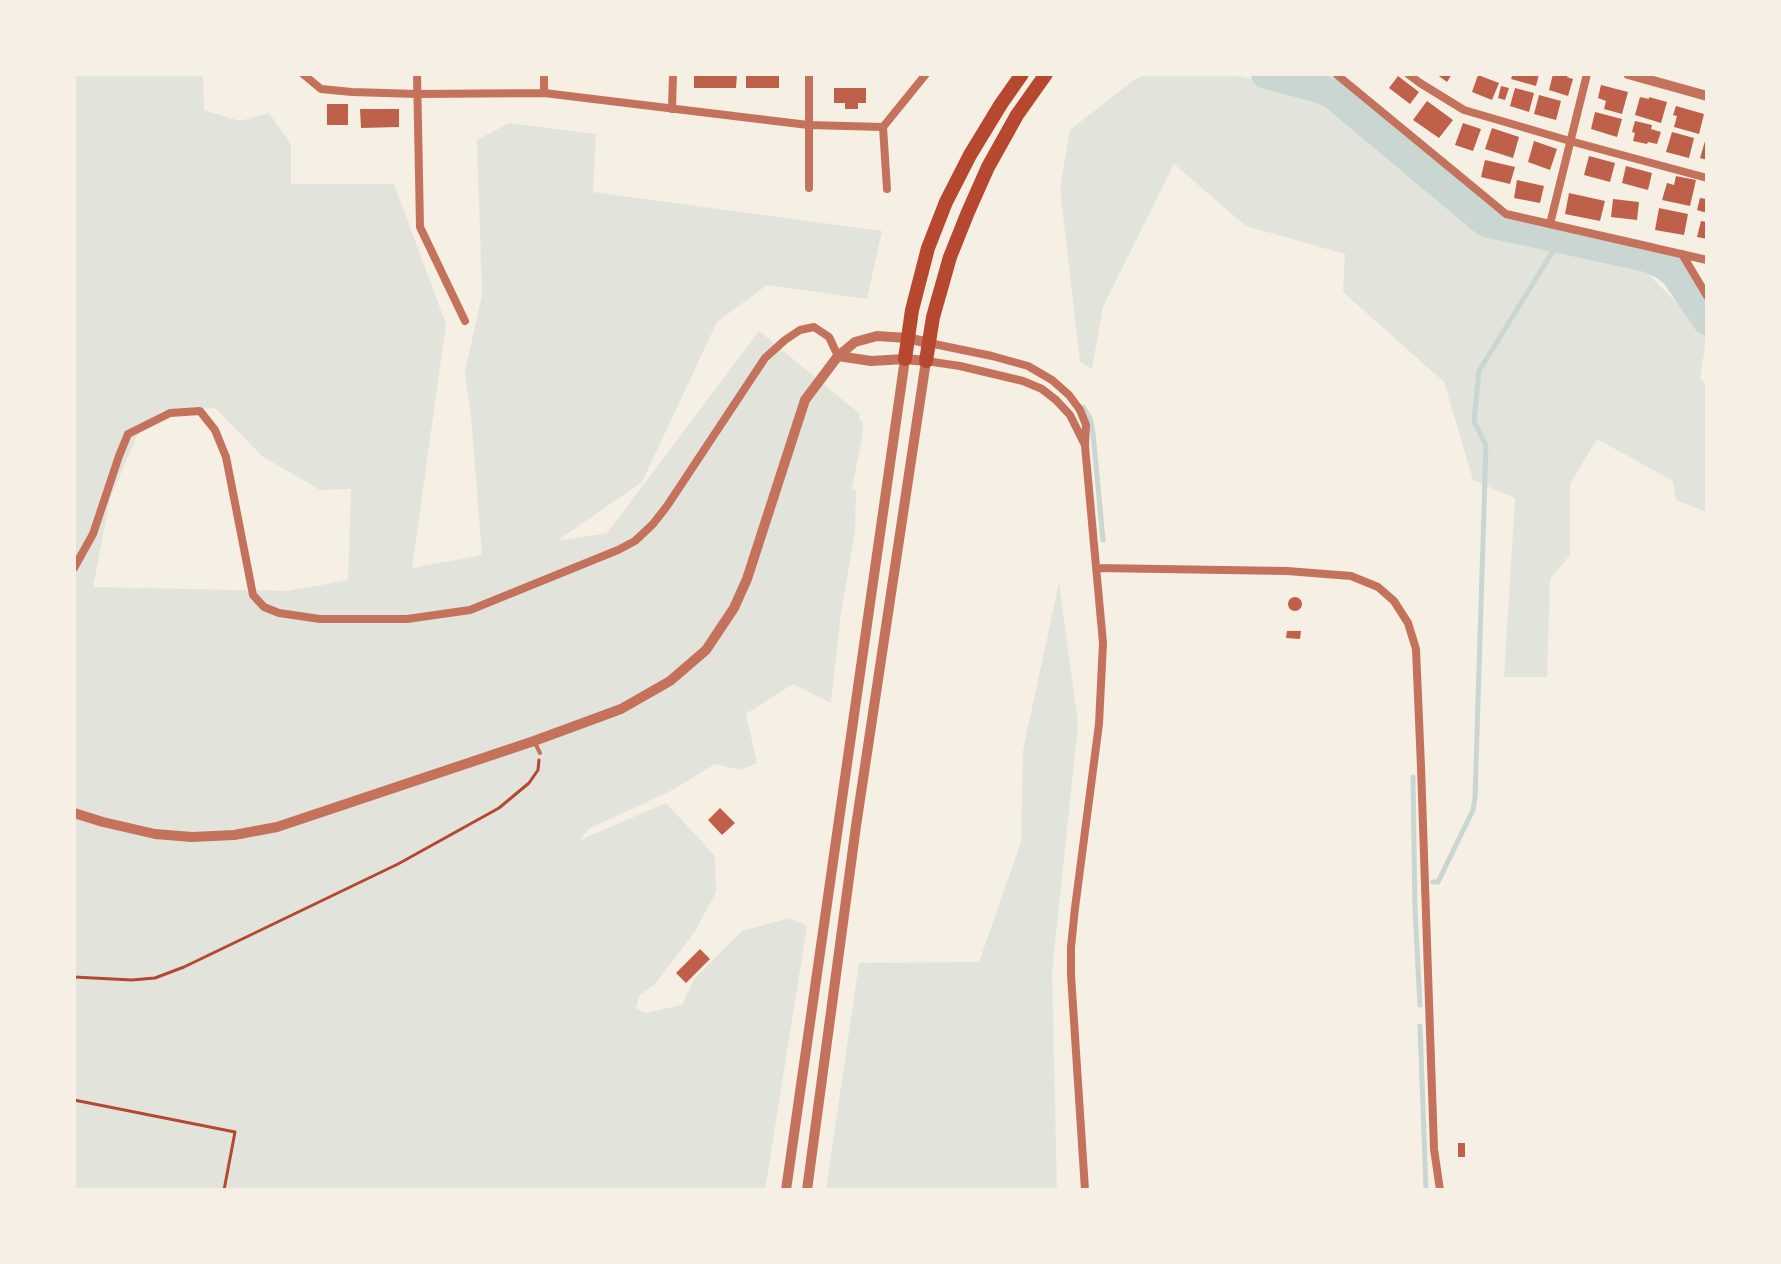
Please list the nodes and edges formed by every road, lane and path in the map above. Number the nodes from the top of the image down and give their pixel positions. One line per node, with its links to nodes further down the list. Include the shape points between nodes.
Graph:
1 (303, 74): 15 (street, via 321,89)
2 (417, 74): 15 (street)
3 (544, 74): 14 (street)
4 (673, 74): 17 (street)
5 (809, 74): 18 (street)
6 (926, 74): 13 (street)
7 (1022, 74): 29 (main road, via 946,202 928,248)
8 (1046, 74): 30 (main road, via 1017,115 968,212 950,257)
9 (1336, 74): 24 (street, via 1506,214)
10 (1408, 74): 20 (street, via 1464,110)
11 (1587, 74): 20 (street)
12 (1628, 74): 16 (street)
13 (918, 78): 19 (street)
14 (544, 93): 15 (street); 17 (street)
15 (417, 94): 28 (street, via 420,227)
16 (1707, 96)
17 (672, 109): 18 (street)
18 (808, 125): 19 (street); 22 (street)
19 (883, 127): 23 (street)
20 (1570, 141): 21 (street); 24 (street)
21 (1707, 178)
22 (809, 188)
23 (887, 189)
24 (1550, 224): 25 (street)
25 (1682, 254): 26 (street); 27 (street)
26 (1707, 260)
27 (1707, 296)
28 (465, 321)
29 (907, 338): 30 (street); 31 (street, via 877,336 855,342); 32 (main road)
30 (929, 343): 33 (main road); 34 (street, via 1028,366 1052,380 1080,410)
31 (838, 356): 32 (street); 35 (street, via 829,337 814,327 785,340 765,358 667,506 635,541 470,610 407,619 320,619 264,607 253,595 226,457 200,411 170,413 128,434 93,534); 37 (street, via 805,400 747,579 706,650 670,681 621,709)
32 (905, 359): 33 (street); 43 (street)
33 (926, 361): 34 (street, via 1042,389 1070,415); 44 (street)
34 (1085, 446): 36 (street)
35 (74, 568)
36 (1097, 568): 45 (street, via 1103,643 1099,724 1071,947); 46 (street, via 1351,576 1378,587 1408,623 1416,649 1434,1149)
37 (534, 741): 38 (lane); 39 (street, via 277,827 234,835 155,834)
38 (540, 753): 40 (path, via 529,783 499,808 241,940 155,978)
39 (74, 813)
40 (74, 977)
41 (74, 1100): 42 (path, via 235,1132)
42 (224, 1190)
43 (786, 1190)
44 (807, 1190)
45 (1085, 1190)
46 (1440, 1190)

